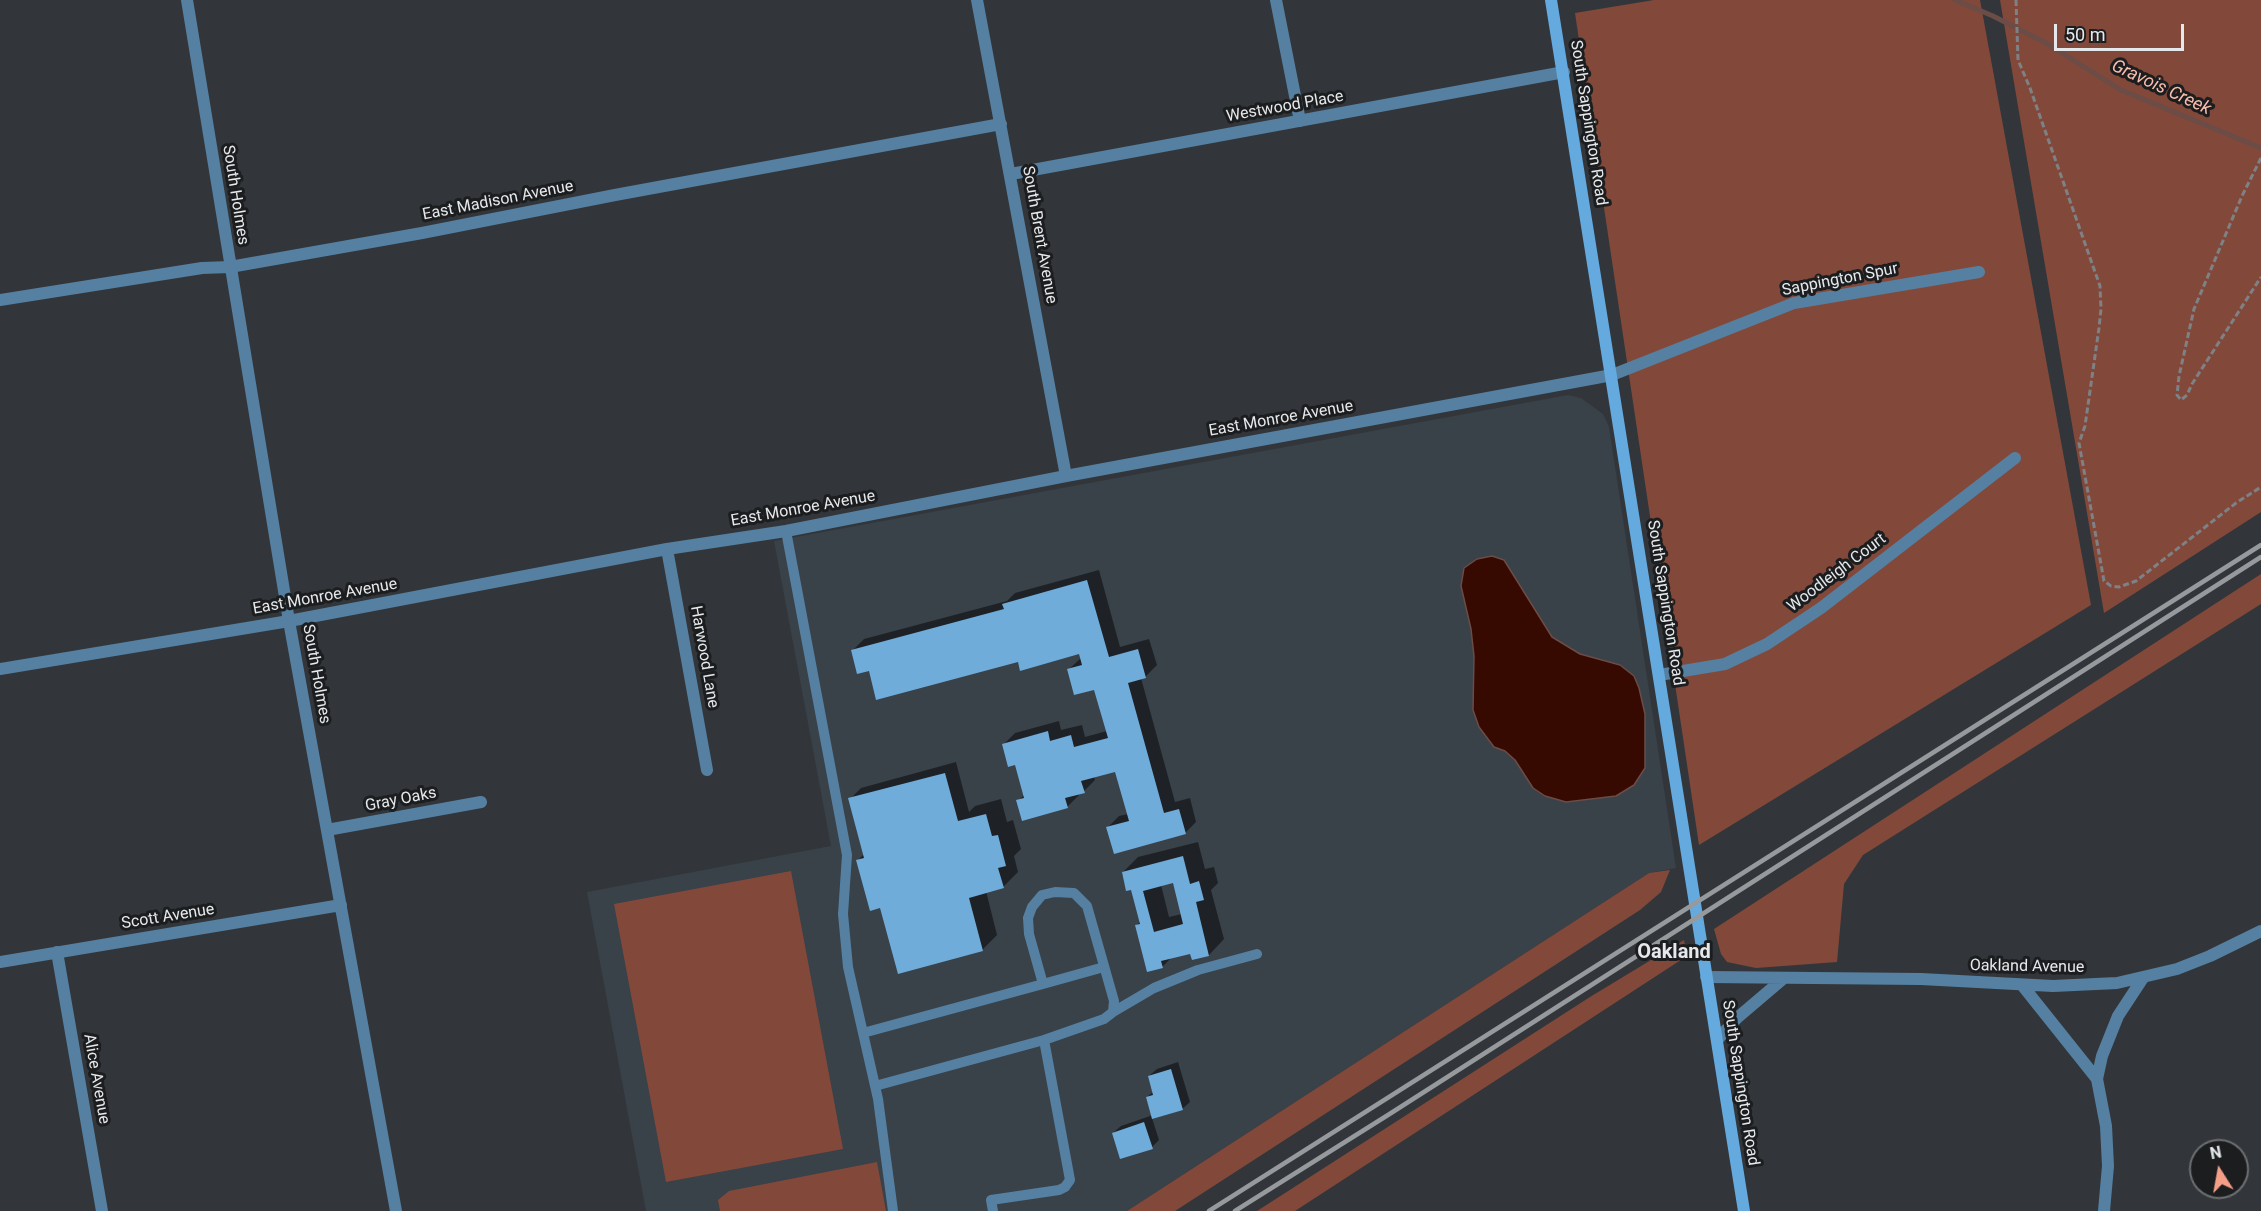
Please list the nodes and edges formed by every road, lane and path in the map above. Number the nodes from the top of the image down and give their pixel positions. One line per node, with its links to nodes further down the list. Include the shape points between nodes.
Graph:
1 (187, 0): 11 (street, South Holmes)
2 (977, 0): 8 (street, South Brent Avenue)
3 (1276, 0): 7 (street)
4 (1551, 0): 6 (street, South Sappington Road)
5 (2016, 0): 18 (path, via 2018,60 2100,286 2099,328 2079,443 2104,581 2119,587 2136,580)
6 (1564, 72): 7 (street, Westwood Place); 15 (street, South Sappington Road)
7 (1300, 121): 10 (street, Westwood Place)
8 (1001, 124): 10 (street, South Brent Avenue); 11 (street, East Madison Avenue)
9 (2261, 159): 13 (path, via 2194,309 2179,376 2177,395 2181,400)
10 (1011, 174): 17 (street, South Brent Avenue)
11 (230, 267): 14 (street, East Madison Avenue); 21 (street, South Holmes)
12 (1979, 272): 15 (street, Sappington Spur, via 1794,303)
13 (2261, 277)
14 (0, 300)
15 (1612, 375): 17 (street, East Monroe Avenue); 23 (street, South Sappington Road)
16 (2015, 458): 23 (street, Woodleigh Court, via 1821,608 1767,644 1725,664)
17 (1066, 476): 19 (street, East Monroe Avenue)
18 (2261, 487)
19 (786, 531): 20 (street, East Monroe Avenue); 39 (lane, via 847,855 843,914 848,967)
20 (667, 549): 21 (street, East Monroe Avenue); 24 (street, Harwood Lane)
21 (289, 621): 22 (street, East Monroe Avenue); 26 (street, South Holmes)
22 (0, 669)
23 (1659, 675): 33 (street, South Sappington Road)
24 (707, 770)
25 (481, 801): 26 (street, Gray Oaks)
26 (327, 830): 27 (street, South Holmes)
27 (341, 905): 29 (street, Scott Avenue); 45 (street, South Holmes)
28 (2261, 932): 35 (street, Oakland Avenue, via 2177,969)
29 (57, 952): 31 (street, Scott Avenue); 44 (street, Alice Avenue)
30 (1257, 954): 38 (lane, via 1198,970 1154,988)
31 (0, 962)
32 (1104, 967): 36 (lane); 36 (lane, via 1087,906 1074,893 1042,895 1028,918); 38 (lane, via 1114,1001)
33 (1706, 977): 34 (street, Oakland Avenue); 41 (street, South Sappington Road)
34 (1784, 978): 37 (street, Oakland Avenue); 41 (street)
35 (2143, 978): 37 (street, Oakland Avenue, via 2053,987); 42 (street, via 2118,1016)
36 (1043, 984): 39 (lane)
37 (2022, 985): 42 (street)
38 (1113, 1012): 40 (lane, via 1104,1019)
39 (863, 1033): 43 (lane)
40 (1044, 1040): 43 (lane); 47 (lane, via 1070,1180 1059,1191 991,1200)
41 (1716, 1040): 48 (street, South Sappington Road)
42 (2097, 1079): 49 (street, via 2106,1126)
43 (875, 1086): 46 (lane)
44 (102, 1211)
45 (396, 1211)
46 (893, 1211)
47 (993, 1211)
48 (1744, 1211)
49 (2104, 1211)

